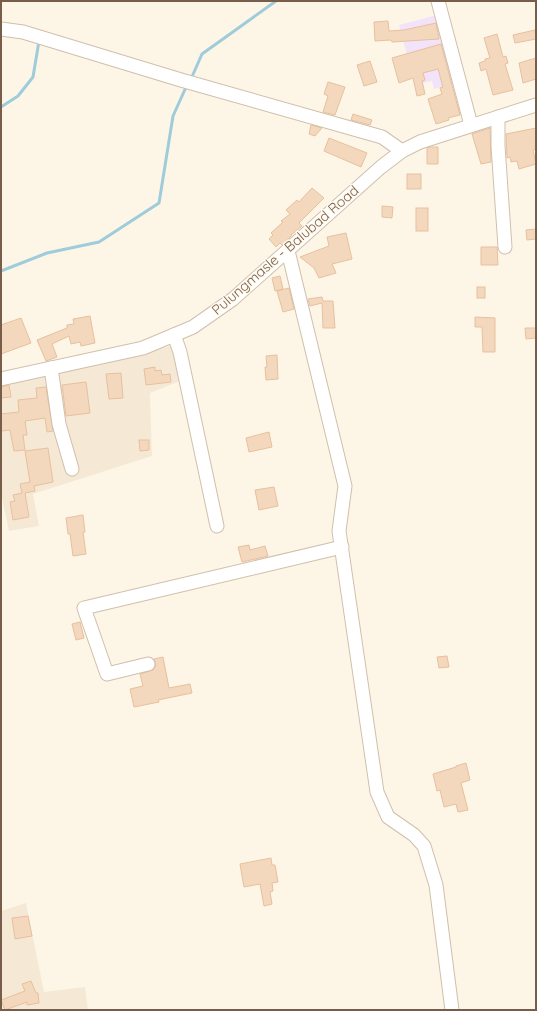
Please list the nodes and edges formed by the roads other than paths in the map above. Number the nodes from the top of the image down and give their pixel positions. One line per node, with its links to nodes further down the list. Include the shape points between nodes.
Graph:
1 (438, 1): 5 (street)
2 (1, 29): 6 (street, via 23,32 382,137)
3 (536, 105): 4 (street, Pulungmasle - Balubad Road)
4 (498, 117): 5 (street, Pulungmasle - Balubad Road); 7 (street)
5 (471, 125): 6 (street, Pulungmasle - Balubad Road)
6 (402, 150): 8 (street, Pulungmasle - Balubad Road)
7 (505, 247)
8 (288, 251): 9 (street, Pulungmasle - Balubad Road, via 233,299 193,327); 14 (street, via 345,486 339,531)
9 (174, 335): 10 (street, Pulungmasle - Balubad Road, via 143,348); 13 (street, via 180,352)
10 (51, 368): 11 (street, Pulungmasle - Balubad Road); 12 (street, via 58,424)
11 (1, 379)
12 (72, 469)
13 (217, 526)
14 (342, 547): 15 (street, via 84,608 107,674); 16 (street, via 377,792 388,817 414,835 424,846 436,885)
15 (148, 664)
16 (452, 1010)

